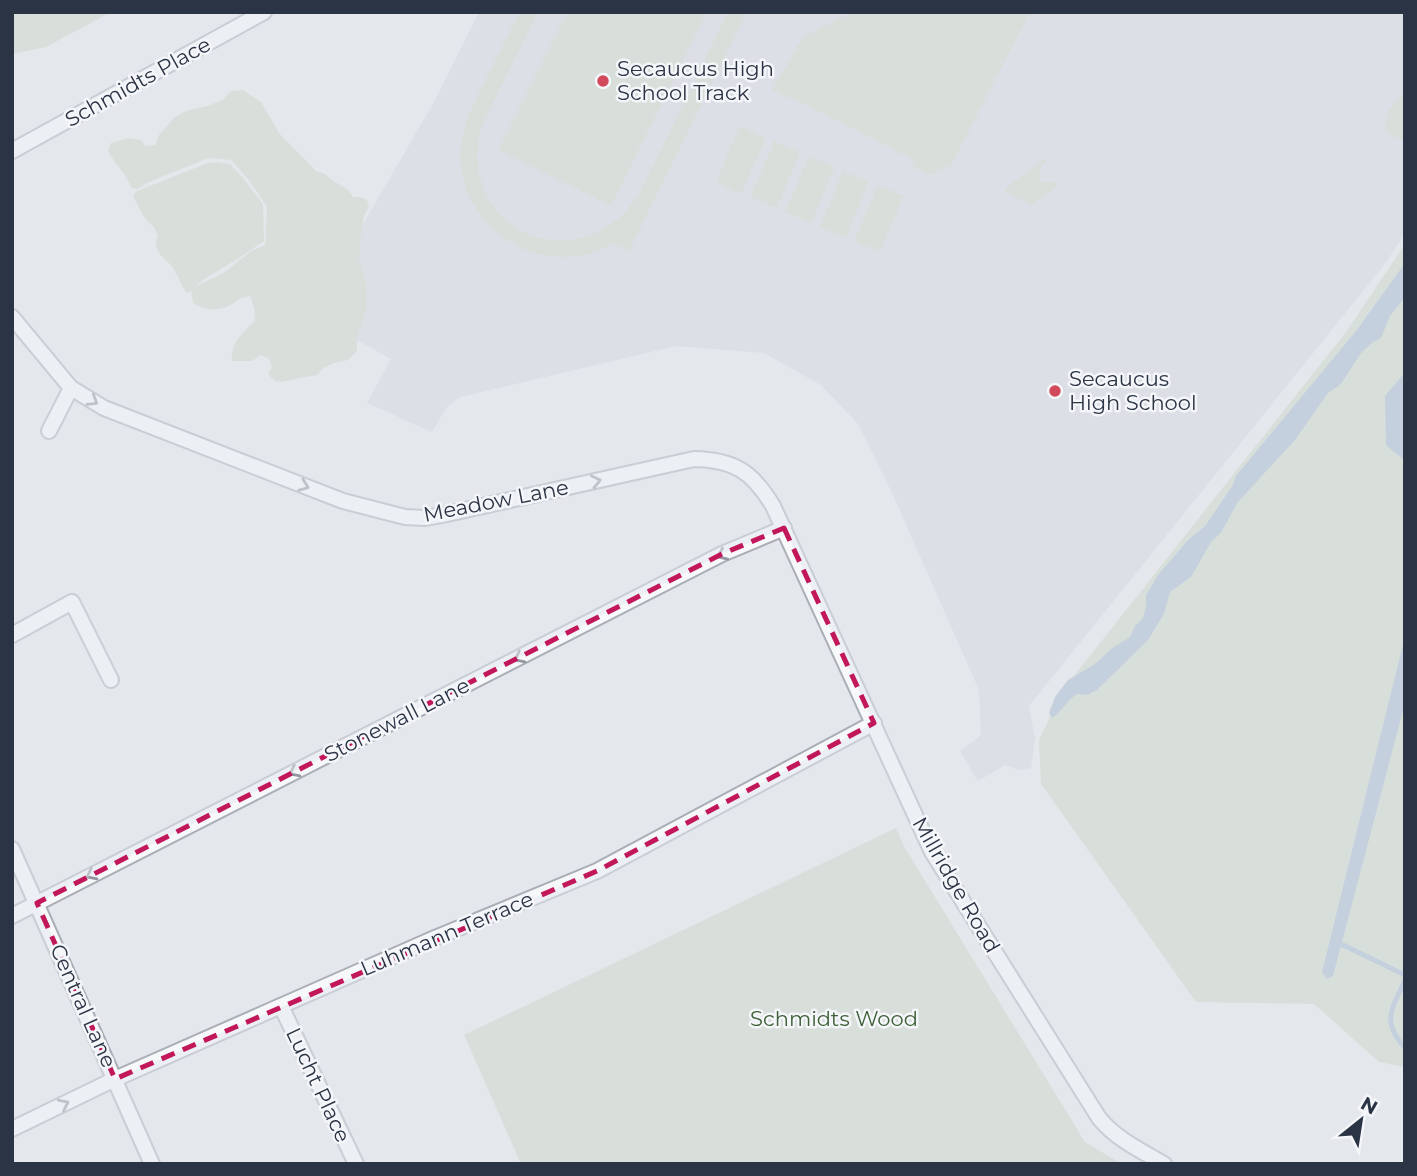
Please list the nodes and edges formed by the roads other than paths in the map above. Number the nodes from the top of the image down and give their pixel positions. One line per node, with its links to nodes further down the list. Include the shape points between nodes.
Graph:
1 (264, 12): 2 (street, Schmidts Place)
2 (12, 151)
3 (12, 317): 4 (street, Meadow Lane)
4 (71, 388): 5 (street); 6 (street, Meadow Lane, one-way to 6, via 104,408 318,491 405,517 447,514 694,459 720,460 744,471 766,493)
5 (49, 431)
6 (785, 528): 9 (street, Millridge Road); 11 (street, Stonewall Lane, one-way to 11, via 722,554)
7 (12, 635): 8 (street, via 72,602)
8 (111, 680)
9 (874, 723): 13 (street, Luhmann Terrace, via 597,871); 18 (street, Millridge Road, via 932,852 1092,1108 1118,1137)
10 (12, 849): 11 (street, Central Lane)
11 (37, 903): 12 (street, Stonewall Lane); 14 (street, Central Lane)
12 (12, 916)
13 (281, 1006): 14 (street, Luhmann Terrace); 17 (street, Lucht Place)
14 (115, 1079): 15 (street, Luhmann Terrace, one-way to 14); 16 (street, Central Lane)
15 (12, 1129)
16 (152, 1164)
17 (356, 1164)
18 (1164, 1164)

